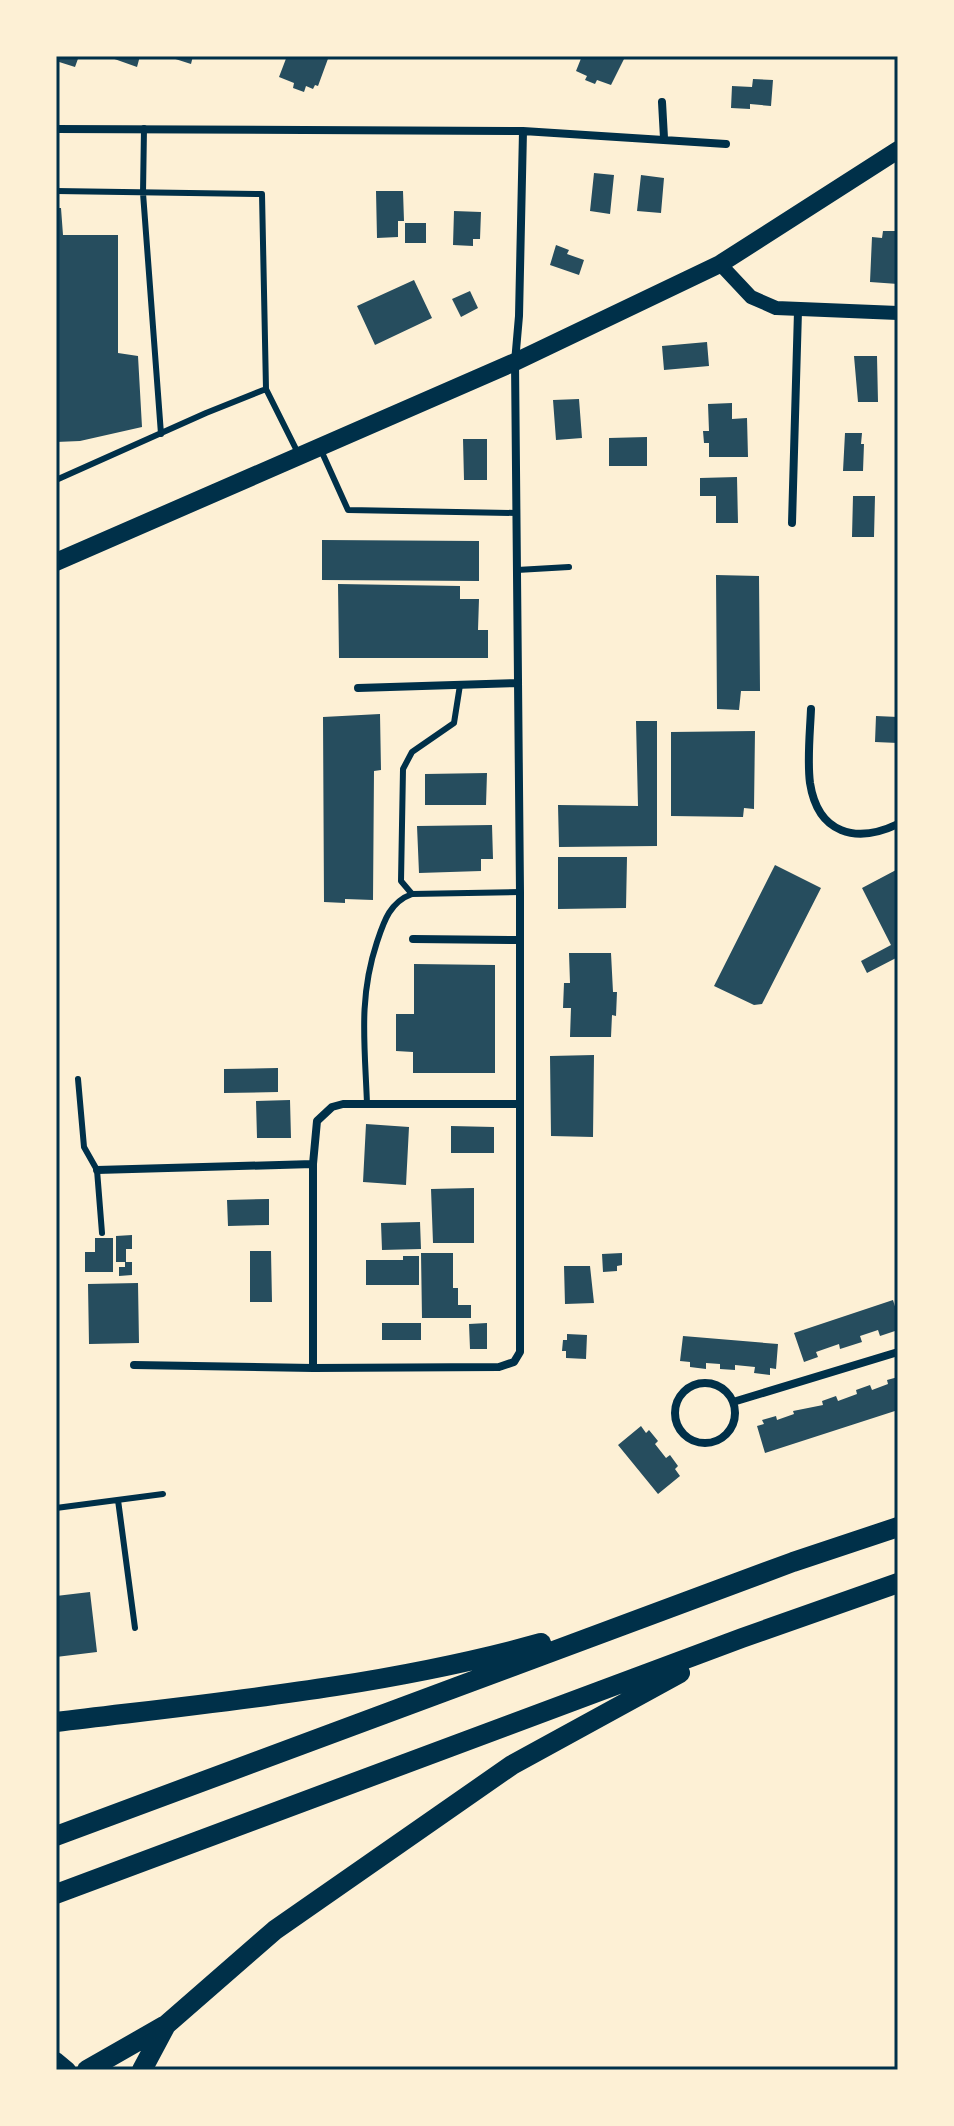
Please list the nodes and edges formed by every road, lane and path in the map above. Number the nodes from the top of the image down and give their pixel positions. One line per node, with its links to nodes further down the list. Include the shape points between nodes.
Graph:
1 (662, 102): 5 (street)
2 (144, 128): 3 (street); 4 (street); 9 (lane)
3 (56, 129)
4 (523, 131): 5 (street); 13 (street)
5 (664, 138): 6 (street)
6 (726, 144)
7 (898, 150): 10 (main road)
8 (56, 191): 9 (lane)
9 (143, 193): 14 (lane, via 262,194); 15 (lane)
10 (720, 264): 11 (street, via 758,301); 13 (main road)
11 (798, 311): 12 (street); 20 (street)
12 (898, 313)
13 (515, 362): 16 (main road); 19 (street)
14 (266, 389): 15 (lane); 17 (lane)
15 (161, 434): 18 (lane)
16 (320, 447): 17 (main road); 19 (lane, via 348,510)
17 (300, 456): 21 (main road)
18 (56, 480)
19 (516, 513): 23 (street)
20 (792, 523)
21 (56, 562)
22 (569, 567): 23 (lane)
23 (517, 570): 24 (street)
24 (518, 683): 25 (street); 29 (street)
25 (460, 685): 26 (street); 30 (lane, via 454,723 412,752 403,769 401,881)
26 (358, 688)
27 (811, 709): 28 (street, via 810,781 826,819 858,835)
28 (898, 824)
29 (520, 892): 30 (lane); 32 (street)
30 (412, 894): 34 (lane, via 386,917 366,974)
31 (413, 939): 32 (street)
32 (520, 940): 35 (street)
33 (78, 1079): 37 (lane, via 84,1147)
34 (367, 1104): 35 (street); 36 (street, via 332,1107 317,1121)
35 (520, 1104): 41 (street, via 522,1341 514,1362 499,1367)
36 (313, 1164): 37 (street); 41 (street)
37 (97, 1170): 38 (lane)
38 (102, 1233)
39 (898, 1352): 42 (street)
40 (134, 1365): 41 (street)
41 (313, 1368)
42 (733, 1402): 42 (street, via 719,1387 699,1384 681,1394 677,1424 698,1442 716,1441 730,1429)
43 (163, 1494): 44 (lane)
44 (118, 1500): 45 (lane); 49 (lane)
45 (56, 1508)
46 (898, 1527): 48 (highway)
47 (898, 1583): 50 (highway)
48 (668, 1608): 51 (highway, via 412,1674); 52 (highway)
49 (135, 1628)
50 (742, 1638): 53 (highway); 54 (highway, via 512,1765 275,1930)
51 (56, 1722)
52 (56, 1836)
53 (56, 1894)
54 (166, 2025): 57 (highway); 58 (highway)
55 (56, 2060): 56 (main road)
56 (68, 2070)
57 (87, 2070)
58 (142, 2070)

